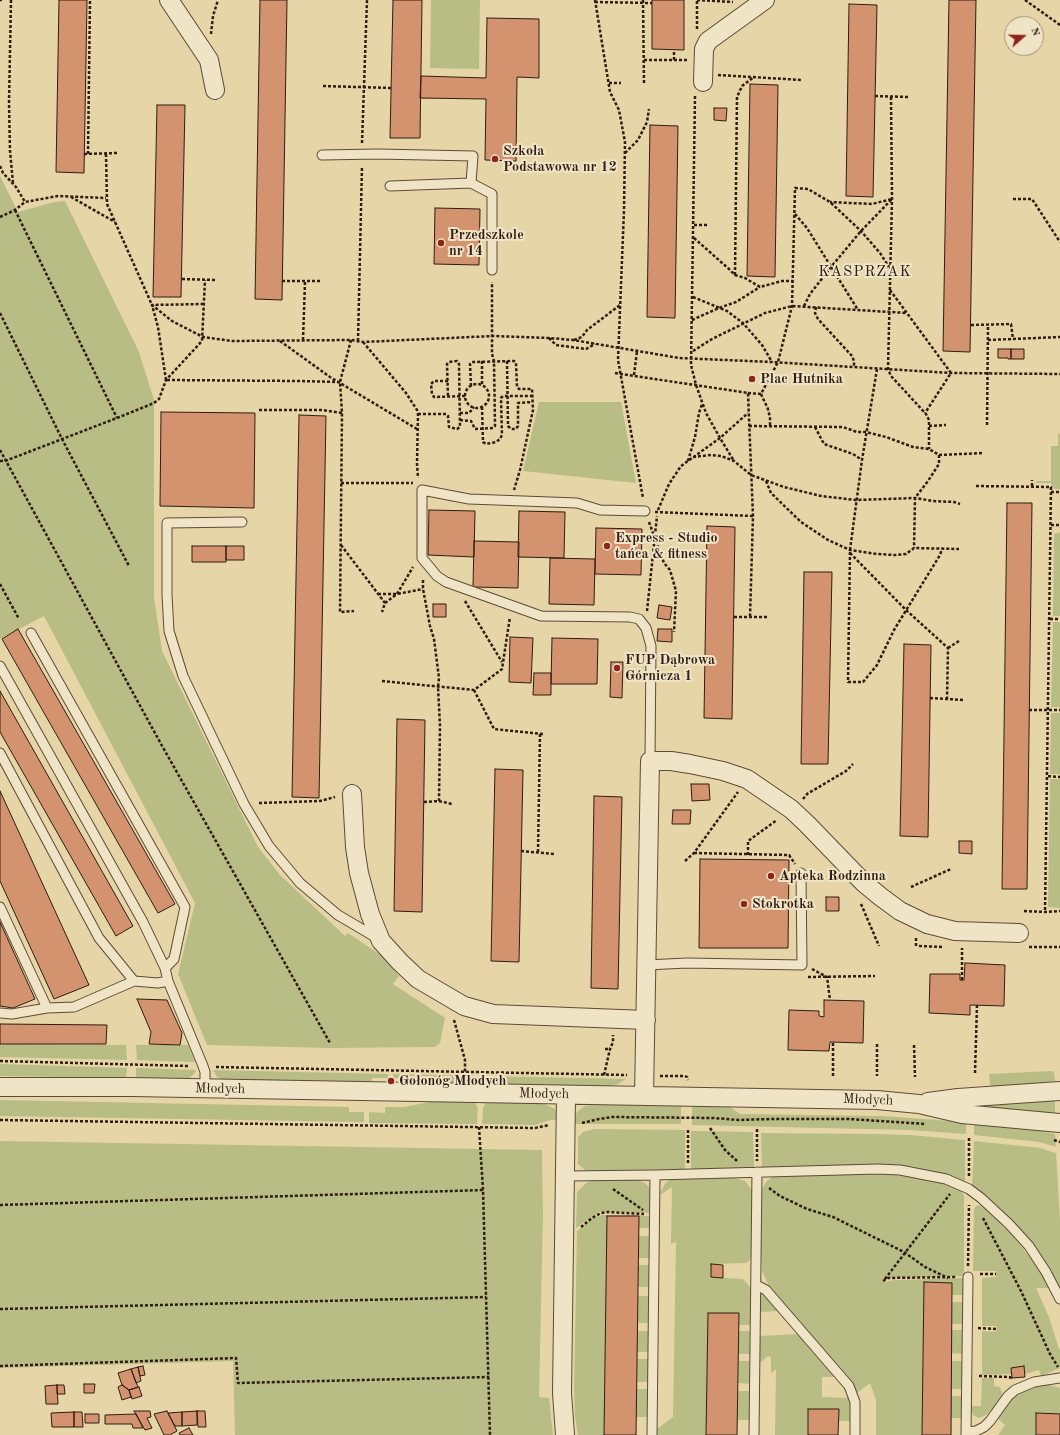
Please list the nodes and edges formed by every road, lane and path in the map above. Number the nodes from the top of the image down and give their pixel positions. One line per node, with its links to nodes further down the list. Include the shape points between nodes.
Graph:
1 (11, 0): 38 (path, via 9,103)
2 (90, 0): 34 (path, via 86,154)
3 (169, 0): 15 (street)
4 (218, 0): 15 (path, via 213,16)
5 (367, 0): 25 (path)
6 (1025, 0): 12 (path)
7 (595, 1): 8 (path); 21 (path)
8 (643, 1): 11 (path); 16 (path)
9 (697, 1): 10 (path); 13 (path)
10 (762, 2): 18 (street, via 708,41 704,49)
11 (652, 3)
12 (1060, 25)
13 (697, 33)
14 (674, 50): 17 (path)
15 (209, 60): 27 (street)
16 (644, 60): 17 (path); 23 (path)
17 (674, 60): 18 (path)
18 (701, 76): 19 (path); 51 (path)
19 (754, 77): 20 (path); 59 (path, via 742,86 737,97)
20 (802, 80)
21 (609, 83): 22 (path); 32 (path, via 610,92 619,110)
22 (621, 83)
23 (644, 83)
24 (323, 86): 25 (path)
25 (364, 87): 26 (path); 35 (path)
26 (391, 88)
27 (215, 90)
28 (875, 96): 29 (path)
29 (891, 97): 30 (path); 44 (path)
30 (909, 97)
31 (649, 109): 32 (path, via 647,122 638,140)
32 (625, 152): 72 (path)
33 (118, 153): 34 (path)
34 (106, 154): 42 (path)
35 (362, 154): 36 (lane); 39 (lane, via 473,156); 95 (path)
36 (322, 155)
37 (0, 166): 38 (path)
38 (13, 183): 45 (path)
39 (471, 183): 40 (lane); 58 (lane, via 492,194)
40 (390, 186)
41 (69, 196): 42 (path); 45 (path); 50 (path)
42 (106, 198): 50 (path)
43 (1013, 199): 55 (path, via 1032,200)
44 (892, 200): 46 (path, via 872,204); 53 (path); 57 (path)
45 (25, 202): 47 (path)
46 (830, 202): 48 (path, via 808,189 795,188); 53 (path)
47 (15, 210): 49 (path); 141 (path)
48 (794, 214): 56 (path, via 807,228); 64 (path)
49 (0, 216)
50 (115, 223): 71 (path)
51 (694, 225): 52 (path); 54 (path)
52 (708, 225)
53 (861, 231): 56 (path); 57 (path)
54 (694, 238): 59 (path); 69 (path)
55 (1060, 242)
56 (831, 267): 74 (path); 77 (path)
57 (890, 267): 68 (path)
58 (492, 270): 86 (path)
59 (734, 275): 67 (path)
60 (182, 280): 61 (path)
61 (204, 280): 62 (path); 70 (path)
62 (215, 280)
63 (320, 281): 66 (path)
64 (793, 281): 67 (path); 73 (path)
65 (282, 282): 66 (path)
66 (305, 282): 91 (path)
67 (760, 286): 76 (path, via 736,302)
68 (890, 289): 78 (path); 80 (path)
69 (693, 297): 76 (path); 81 (path)
70 (204, 304): 71 (path); 85 (path)
71 (152, 305): 85 (path, via 172,321); 116 (path)
72 (620, 305): 93 (path, via 582,337); 98 (path)
73 (792, 306): 74 (path); 82 (path, via 765,313); 106 (path)
74 (804, 306): 75 (path)
75 (816, 307): 77 (path); 107 (path, via 818,319 852,356)
76 (719, 308): 81 (path); 82 (path)
77 (858, 310): 78 (path)
78 (889, 312): 80 (path); 109 (path)
79 (0, 313): 153 (path)
80 (907, 313): 112 (path)
81 (692, 320): 100 (path)
82 (743, 323): 100 (path); 105 (path, via 762,345)
83 (971, 325): 84 (path)
84 (988, 325): 89 (path, via 1011,324); 94 (path)
85 (203, 336): 90 (path, via 232,341); 116 (path, via 202,341)
86 (493, 336): 88 (path); 96 (path); 103 (path)
87 (1060, 337): 89 (path)
88 (549, 338): 93 (path); 97 (path, via 556,345 586,349)
89 (1013, 339): 94 (path)
90 (280, 340): 91 (path); 118 (path)
91 (304, 340): 92 (path)
92 (351, 340): 95 (path); 118 (path)
93 (573, 340): 97 (path)
94 (988, 340): 113 (path)
95 (358, 341): 96 (path)
96 (363, 342): 140 (path, via 406,393)
97 (595, 343): 98 (path)
98 (618, 348): 99 (path); 111 (path)
99 (637, 351): 101 (path); 115 (path)
100 (692, 351): 101 (path)
101 (692, 358): 105 (path); 119 (path, via 691,365)
102 (482, 361): 103 (path); 120 (path, via 470,364); 121 (path)
103 (494, 361): 104 (path); 130 (path)
104 (507, 361): 125 (path); 126 (path, via 516,363 517,387 532,389)
105 (772, 362): 106 (path)
106 (778, 362): 107 (path); 123 (path)
107 (854, 367): 108 (path)
108 (877, 368): 109 (path); 151 (path)
109 (888, 369): 112 (path); 139 (path, via 891,376)
110 (615, 373): 111 (path)
111 (620, 373): 115 (path); 176 (path)
112 (951, 373): 113 (path); 139 (path)
113 (988, 374): 114 (path); 143 (path)
114 (1060, 374)
115 (634, 375): 119 (path)
116 (166, 380): 118 (path); 141 (path, via 159,399 154,403)
117 (448, 381): 127 (path); 127 (path, via 434,381 431,384 434,397); 128 (path, via 447,364 457,361)
118 (340, 382): 138 (path); 150 (path)
119 (696, 385): 122 (path); 132 (path)
120 (471, 386): 121 (path); 124 (path)
121 (482, 386): 129 (path, via 486,388)
122 (748, 393): 123 (path); 137 (path)
123 (761, 394): 145 (path, via 768,409)
124 (465, 396): 128 (path); 134 (path, via 469,405)
125 (508, 396): 126 (path); 131 (path, via 508,426 511,429 518,426 518,403); 149 (path, via 501,398 500,439 486,444 483,442)
126 (532, 396): 131 (path)
127 (448, 397): 128 (path)
128 (459, 397): 136 (path)
129 (489, 397): 130 (path); 133 (path)
130 (494, 397): 149 (path, via 495,426)
131 (532, 402): 174 (path, via 520,470)
132 (702, 403): 152 (path); 162 (path)
133 (482, 407): 134 (path); 149 (path)
134 (474, 408): 136 (path, via 469,412)
135 (259, 410): 138 (path, via 322,410)
136 (460, 412): 142 (path)
137 (748, 412): 144 (path); 152 (path)
138 (342, 413): 167 (path)
139 (925, 413): 146 (path)
140 (418, 414): 142 (path, via 446,414 449,427 452,429 460,427); 150 (path)
141 (117, 418): 153 (path)
142 (460, 420): 149 (path, via 471,421 475,429)
143 (987, 425)
144 (749, 426): 145 (path); 164 (path)
145 (770, 426): 148 (path)
146 (929, 426): 147 (path); 154 (path)
147 (946, 426)
148 (815, 427): 151 (path, via 843,427); 159 (path, via 824,444 853,454)
149 (482, 428)
150 (418, 429): 167 (path, via 419,483)
151 (866, 432): 154 (path); 159 (path)
152 (720, 438): 158 (path); 163 (path)
153 (62, 439): 161 (path); 189 (path)
154 (929, 449): 157 (path)
155 (0, 450): 161 (path)
156 (984, 453): 157 (path)
157 (939, 455): 172 (path, via 939,464)
158 (693, 457): 162 (path); 163 (path, via 711,455)
159 (862, 460): 173 (path)
160 (0, 461): 161 (path)
161 (6, 461): 265 (path, via 161,744)
162 (688, 461): 177 (path, via 676,472)
163 (734, 461): 164 (path)
164 (751, 475): 165 (path); 178 (path)
165 (766, 480): 173 (path, via 821,496); 187 (path, via 771,493 801,522)
166 (1032, 480): 169 (path)
167 (342, 483): 183 (path)
168 (976, 486): 169 (path)
169 (1032, 486): 170 (path, via 1051,486)
170 (1051, 492): 171 (path); 180 (path)
171 (1060, 492)
172 (915, 498): 173 (path); 175 (path); 184 (path)
173 (856, 500): 187 (path)
174 (510, 501): 176 (lane, via 577,503 600,510); 188 (lane, via 469,499 422,490)
175 (960, 504)
176 (645, 511): 177 (path); 182 (path)
177 (657, 512): 178 (path); 182 (path)
178 (753, 516): 201 (path)
179 (242, 522): 231 (lane, via 167,523 167,595 169,631 183,676)
180 (1051, 525): 181 (path); 204 (path)
181 (1060, 525)
182 (655, 538): 206 (path); 207 (path, via 664,563 670,570 676,592)
183 (341, 544): 193 (path); 198 (path, via 340,612)
184 (914, 548): 185 (path); 187 (path, via 906,554 895,555)
185 (942, 549): 186 (path); 197 (path)
186 (959, 549)
187 (850, 551): 197 (path); 197 (path, via 848,682 863,682 877,664)
188 (422, 558): 191 (lane, via 437,576); 192 (path); 194 (path, via 417,560)
189 (129, 566)
190 (0, 584): 203 (path)
191 (457, 587): 196 (lane); 211 (path)
192 (423, 589): 194 (path); 214 (path, via 437,659)
193 (378, 594): 194 (path); 195 (path)
194 (397, 594): 195 (path)
195 (385, 603): 199 (path)
196 (511, 605): 206 (lane, via 540,616 630,617 638,620); 211 (path)
197 (906, 610): 210 (path)
198 (354, 611)
199 (382, 612)
200 (734, 617): 201 (path)
201 (750, 617): 202 (path)
202 (767, 617)
203 (19, 619)
204 (1050, 619): 205 (path); 220 (path)
205 (1060, 619)
206 (646, 628): 223 (lane, via 651,646)
207 (674, 632)
208 (31, 633): 253 (lane, via 185,907 174,959)
209 (959, 640): 210 (path)
210 (948, 648): 217 (path)
211 (502, 662): 215 (path, via 502,669)
212 (0, 666): 253 (lane, via 143,922)
213 (382, 681): 214 (path)
214 (438, 687): 215 (path); 229 (path)
215 (474, 690): 235 (path, via 494,728 541,734)
216 (930, 698): 217 (path)
217 (947, 699): 218 (path)
218 (964, 700)
219 (1029, 710): 220 (path)
220 (1048, 710): 221 (path); 225 (path)
221 (1060, 710)
222 (0, 753): 255 (lane, via 99,938)
223 (650, 761): 227 (street, via 671,761 723,770); 251 (street)
224 (852, 764): 233 (path, via 846,771 807,794)
225 (1048, 776): 226 (path); 246 (path)
226 (1060, 777)
227 (747, 779): 233 (street); 236 (path)
228 (352, 794): 231 (path, via 320,801); 248 (street, via 354,847 359,873 370,914)
229 (438, 801): 230 (path); 232 (path)
230 (424, 802)
231 (244, 804): 248 (lane, via 268,846 300,882 338,915)
232 (452, 804)
233 (791, 810): 238 (path, via 748,842); 247 (street, via 864,883 900,911 927,924 955,931)
234 (521, 851): 235 (path)
235 (538, 852): 237 (path)
236 (694, 853): 238 (path); 239 (path)
237 (554, 854)
238 (748, 854): 241 (path, via 789,855)
239 (685, 861)
240 (951, 869): 242 (path)
241 (801, 873): 252 (lane)
242 (911, 887)
243 (0, 907): 260 (lane)
244 (1024, 911): 246 (path)
245 (1060, 911): 246 (path)
246 (1046, 912)
247 (1019, 933): 250 (path, via 1026,947)
248 (382, 941): 257 (street, via 418,979)
249 (962, 947): 254 (path)
250 (1060, 947)
251 (646, 965): 252 (lane); 263 (street)
252 (802, 965): 258 (path, via 827,977)
253 (165, 968): 256 (lane)
254 (962, 980)
255 (134, 981): 256 (lane); 260 (lane, via 74,1007)
256 (168, 981): 271 (lane)
257 (454, 1000): 262 (street, via 464,1006 492,1014); 272 (path, via 451,1011 465,1060)
258 (830, 1000)
259 (977, 1006): 273 (path)
260 (47, 1008): 261 (lane, via 12,1014)
261 (0, 1013)
262 (614, 1019): 263 (street); 269 (path, via 613,1042)
263 (646, 1020): 285 (street)
264 (833, 1042): 278 (path)
265 (330, 1043)
266 (877, 1044): 279 (path)
267 (914, 1045): 280 (path)
268 (605, 1049): 269 (path)
269 (610, 1049): 274 (path)
270 (0, 1061): 271 (path)
271 (203, 1066): 272 (path); 282 (lane)
272 (465, 1072): 274 (path)
273 (975, 1073)
274 (604, 1075): 275 (path)
275 (629, 1075)
276 (660, 1076): 277 (path)
277 (686, 1076)
278 (833, 1076)
279 (877, 1076)
280 (915, 1076)
281 (0, 1087): 282 (street, Młodych)
282 (206, 1088): 284 (street, Młodych)
283 (1060, 1091): 286 (street, Młodych, via 958,1098)
284 (566, 1095): 285 (street, Młodych); 303 (street)
285 (644, 1096): 286 (street, Młodych, via 876,1100)
286 (920, 1104): 289 (street, Młodych, via 962,1114)
287 (0, 1120): 291 (path)
288 (579, 1123): 290 (path, via 612,1117 740,1120 771,1118)
289 (1060, 1123)
290 (930, 1125)
291 (479, 1127): 292 (path); 307 (path)
292 (541, 1127)
293 (688, 1128): 301 (path)
294 (710, 1128): 300 (path, via 725,1150 740,1164)
295 (757, 1129): 300 (path)
296 (969, 1138): 299 (path)
297 (1050, 1139): 298 (path)
298 (1060, 1142)
299 (969, 1170)
300 (757, 1172): 301 (lane); 305 (lane, via 878,1169 924,1174); 311 (path, via 766,1186 794,1203 833,1217); 316 (lane)
301 (688, 1174): 302 (lane)
302 (655, 1175): 304 (lane); 331 (lane)
303 (564, 1176): 304 (lane); 330 (street, via 562,1393)
304 (594, 1176): 310 (path, via 650,1214 608,1212 592,1218)
305 (958, 1183): 306 (lane); 311 (path)
306 (969, 1189): 312 (path); 318 (lane, via 1004,1219 1028,1246)
307 (483, 1190): 308 (path); 317 (path)
308 (0, 1205)
309 (981, 1214): 323 (path, via 1022,1291 1050,1354)
310 (580, 1227)
311 (904, 1252): 315 (path, via 925,1267); 315 (path, via 883,1281 888,1278)
312 (968, 1274): 315 (path); 324 (lane)
313 (982, 1274): 314 (path)
314 (996, 1274)
315 (948, 1278)
316 (756, 1285): 332 (lane); 333 (lane, via 766,1290 849,1386 855,1402)
317 (486, 1297): 319 (path); 325 (path)
318 (1060, 1299)
319 (0, 1309)
320 (983, 1328): 321 (path)
321 (997, 1328)
322 (0, 1366): 325 (path, via 236,1358 238,1383)
323 (1060, 1369)
324 (966, 1376): 327 (path, via 1009,1377); 328 (lane)
325 (489, 1377): 329 (path)
326 (1060, 1378): 327 (lane)
327 (1024, 1385): 328 (lane, via 1008,1396 984,1427)
328 (966, 1433)
329 (490, 1435)
330 (565, 1435)
331 (652, 1435)
332 (754, 1435)
333 (855, 1435)

